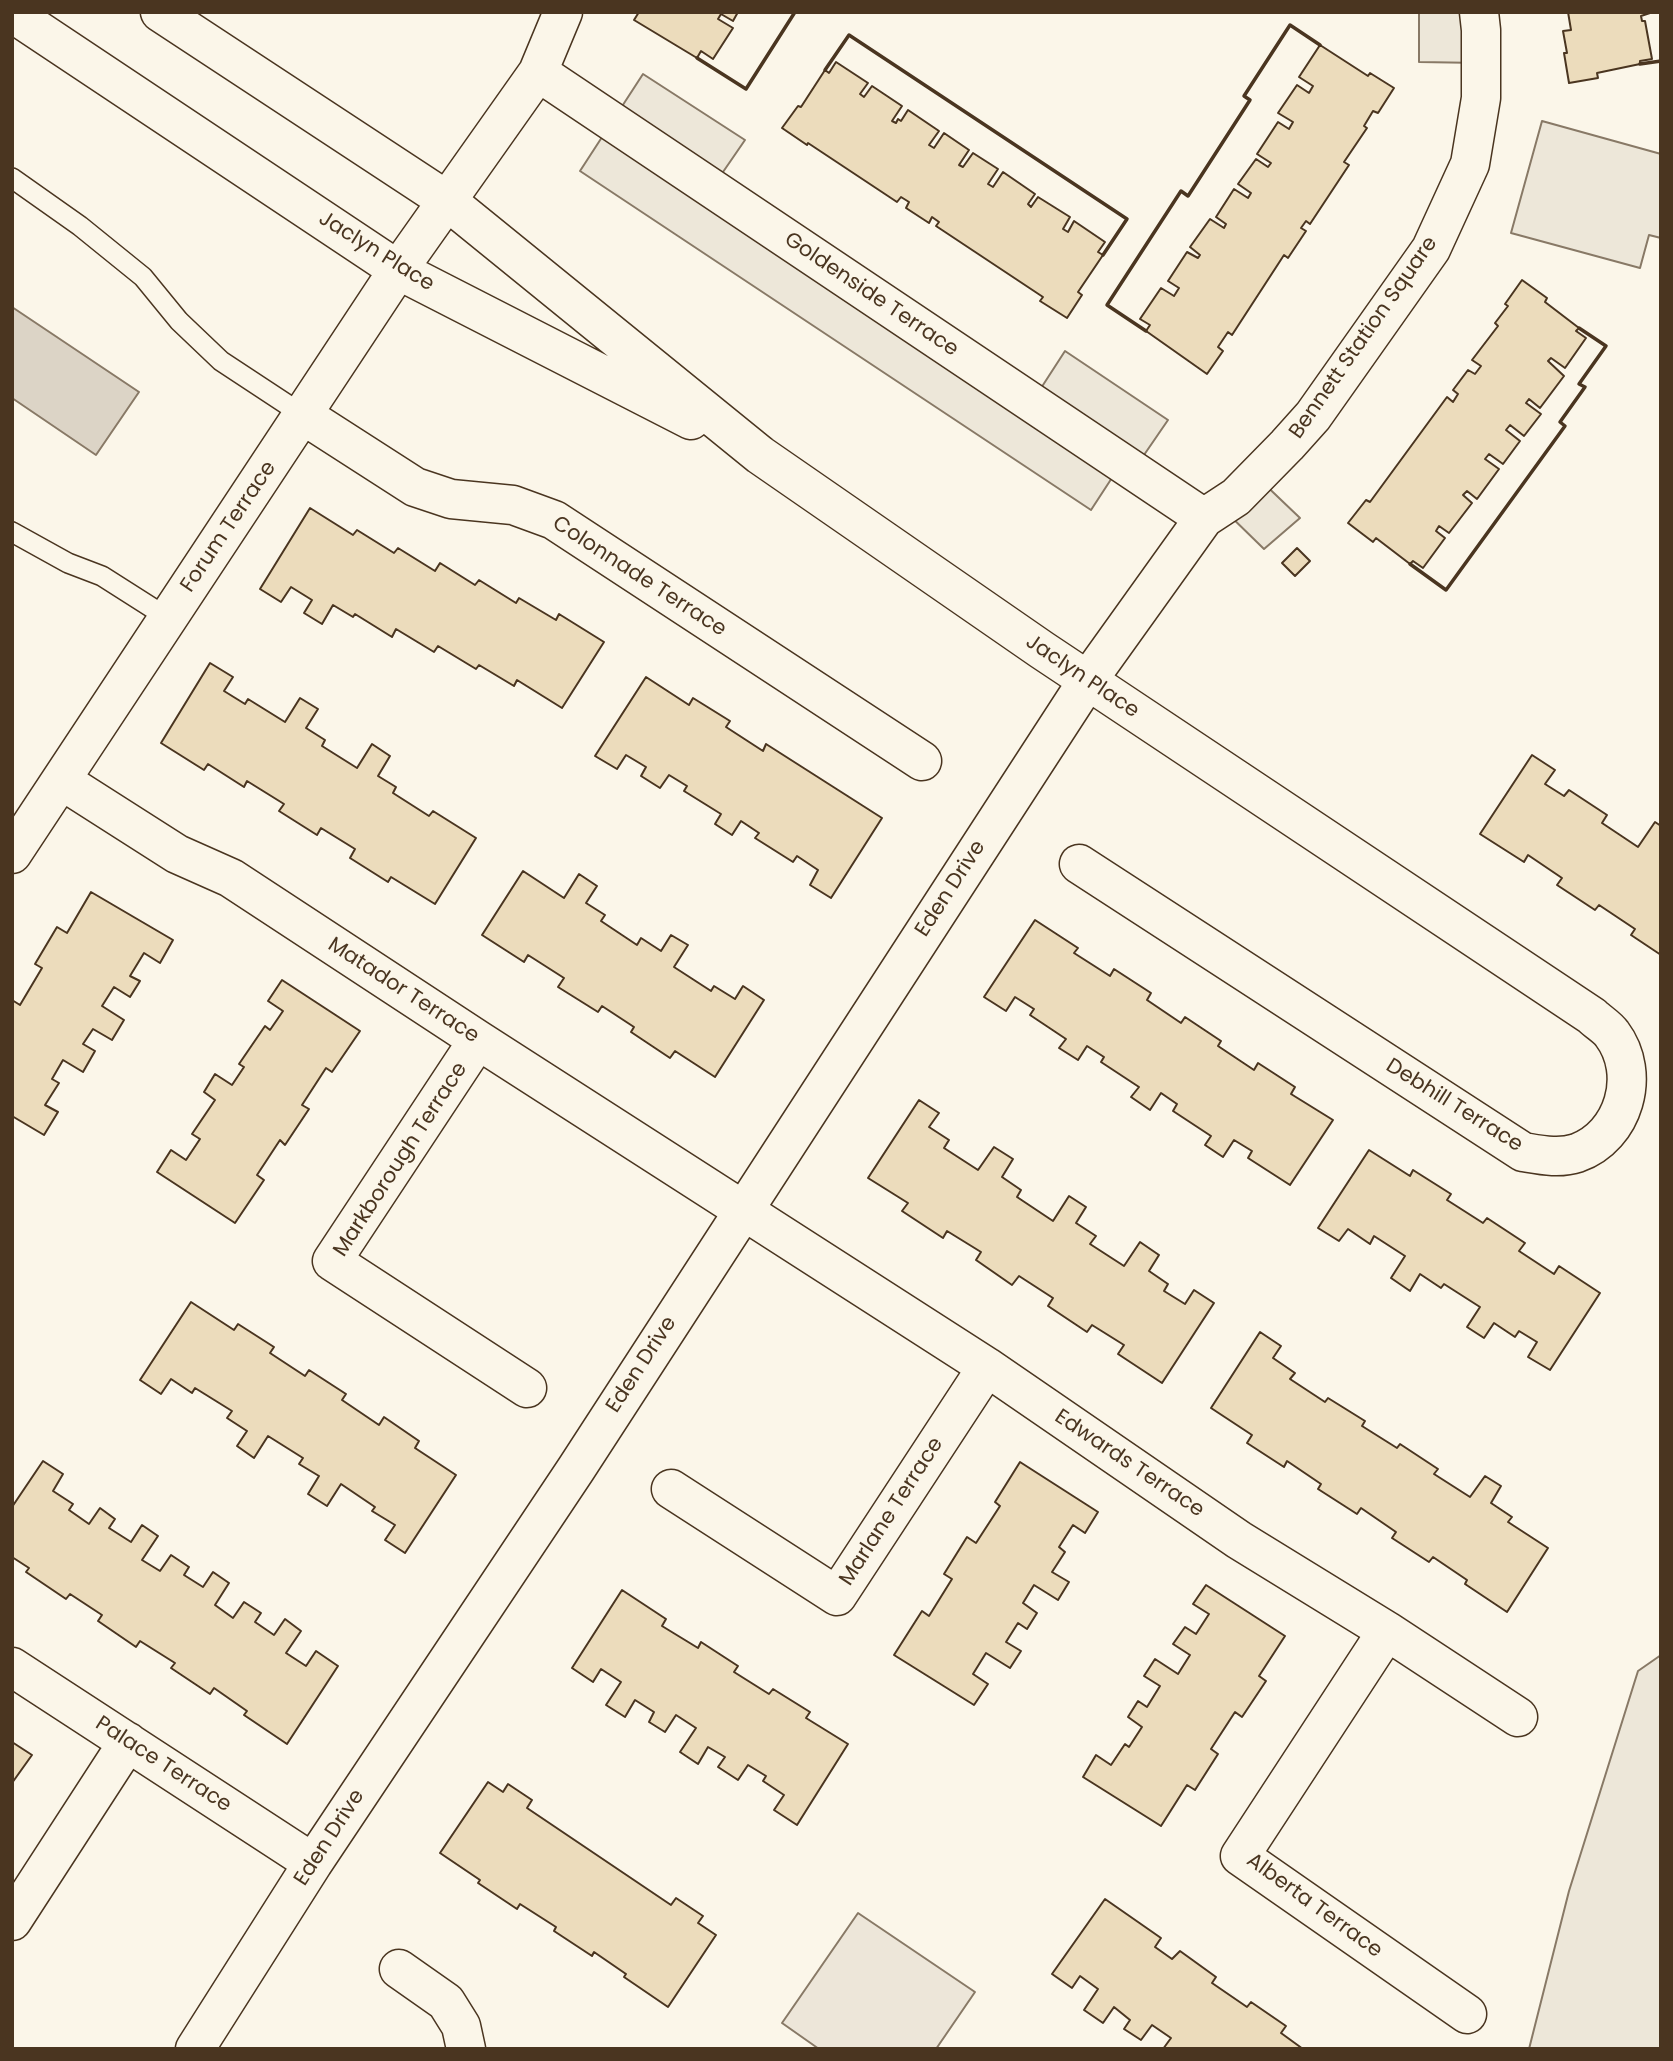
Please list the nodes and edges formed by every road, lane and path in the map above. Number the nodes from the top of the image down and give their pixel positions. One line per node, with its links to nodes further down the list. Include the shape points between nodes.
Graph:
1 (160, 12): 7 (street, Jaclyn Place)
2 (563, 12): 5 (street)
3 (1479, 12): 11 (street, Bennett Station Square, via 1481,98 1470,164 1434,243 1312,416 1236,497)
4 (12, 13): 8 (street, Jaclyn Place)
5 (538, 72): 7 (street); 11 (street, Goldenside Terrace)
6 (12, 178): 9 (lane, via 143,277 179,321 221,361)
7 (446, 200): 8 (street, Forum Terrace); 10 (street, Jaclyn Place)
8 (398, 270): 9 (street, Forum Terrace); 10 (street, Jaclyn Place)
9 (303, 415): 13 (street, Forum Terrace); 15 (street, Colonnade Terrace, via 415,487 451,499 513,505 554,520)
10 (760, 455): 14 (street, Jaclyn Place)
11 (1204, 518): 14 (street, Bennett Station Square)
12 (12, 532): 13 (lane, via 68,563 103,576)
13 (168, 618): 16 (street, Forum Terrace)
14 (1088, 680): 19 (street, Jaclyn Place); 21 (street, Eden Drive)
15 (922, 761)
16 (61, 780): 17 (street, Forum Terrace); 20 (street, Matador Terrace, via 177,854 231,878)
17 (12, 854)
18 (1079, 864): 19 (street, Debhill Terrace, via 1523,1152 1549,1157 1577,1153 1600,1139 1620,1115 1627,1088 1624,1059 1612,1034)
19 (1408, 893)
20 (478, 1040): 21 (street, Matador Terrace); 23 (street, Markborough Terrace, via 332,1261)
21 (743, 1208): 22 (street, Edwards Terrace); 29 (street, Eden Drive, via 576,1469)
22 (987, 1367): 24 (street, Marlane Terrace, via 838,1596); 25 (street, Edwards Terrace, via 1239,1539)
23 (527, 1388)
24 (671, 1489)
25 (1387, 1630): 27 (street, Edwards Terrace); 32 (street, Alberta Terrace, via 1240,1856)
26 (12, 1667): 28 (street, Palace Terrace)
27 (1518, 1717)
28 (128, 1742): 29 (street, Palace Terrace); 30 (street)
29 (313, 1863): 33 (street, Eden Drive)
30 (12, 1921)
31 (399, 1969): 34 (street, via 446,2003 461,2026)
32 (1467, 2014)
33 (195, 2049)
34 (466, 2049)

